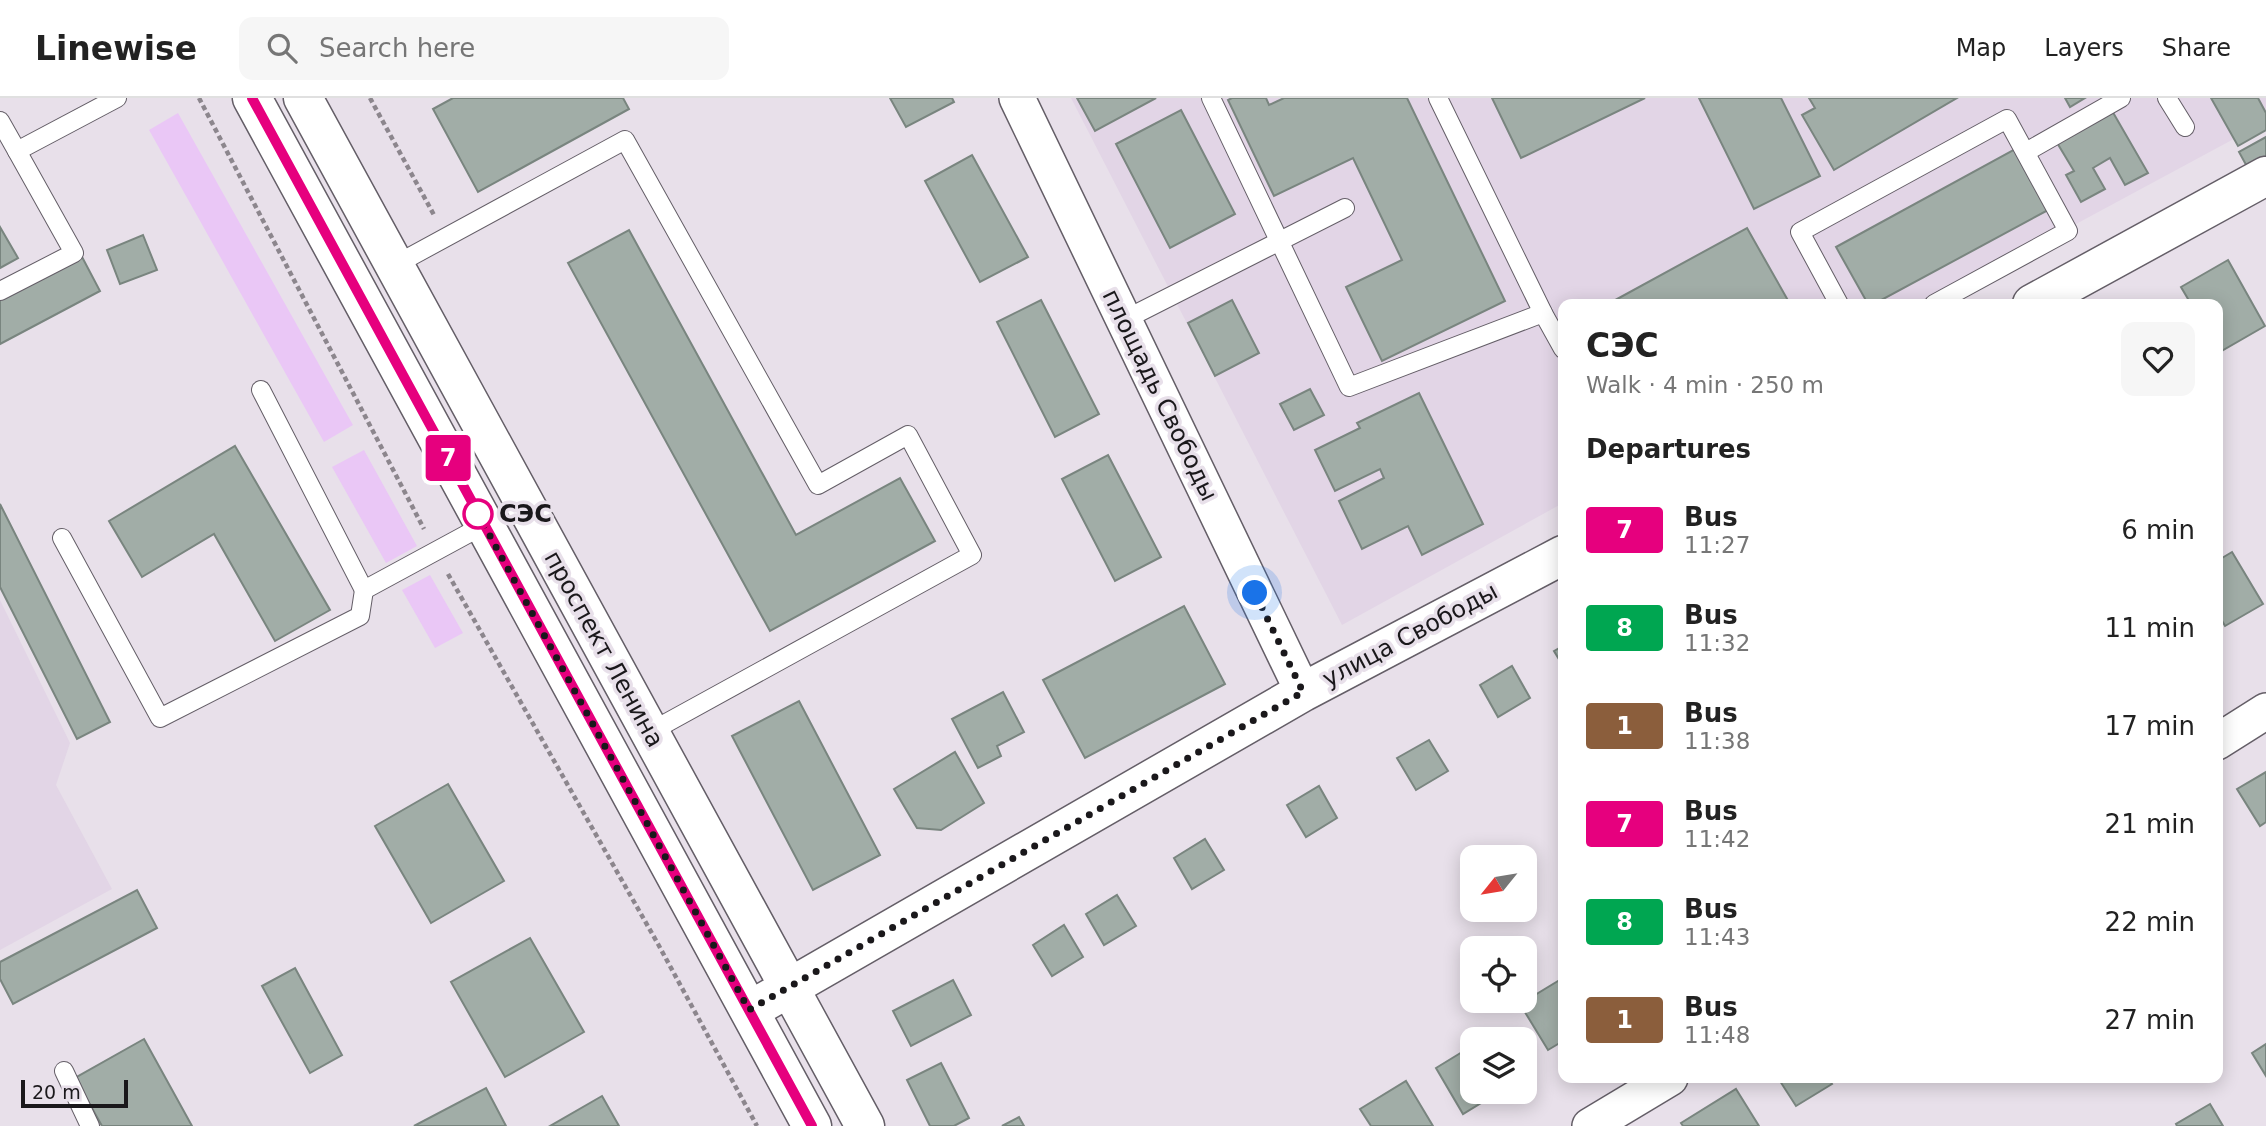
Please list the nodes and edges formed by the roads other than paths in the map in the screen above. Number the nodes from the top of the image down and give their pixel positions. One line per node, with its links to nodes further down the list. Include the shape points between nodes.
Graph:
1 (117, 98): 11 (lane)
2 (251, 98): 25 (main road, проспект Ленина)
3 (303, 98): 16 (main road, проспект Ленина)
4 (1017, 98): 22 (street, площадь Свободы)
5 (1211, 98): 15 (lane)
6 (1438, 98): 21 (lane)
7 (2121, 98): 12 (lane)
8 (2166, 98): 9 (lane)
9 (2185, 127)
10 (2, 130): 11 (lane)
11 (17, 151): 17 (lane, via 74,253)
12 (2026, 152): 18 (lane, via 2007,119 1800,232); 19 (lane, via 2068,231)
13 (2266, 176): 20 (main road)
14 (1345, 208): 15 (lane)
15 (1279, 241): 21 (lane, via 1349,387); 22 (lane)
16 (395, 265): 31 (main road, проспект Ленина); 31 (lane, via 625,140 818,485 908,435 972,555)
17 (0, 291)
18 (1836, 299)
19 (1943, 299)
20 (2041, 299)
21 (1543, 313): 23 (lane)
22 (1124, 320): 29 (street, площадь Свободы)
23 (1558, 340)
24 (261, 390): 28 (lane)
25 (484, 525): 28 (lane); 34 (main road, проспект Ленина)
26 (62, 538): 28 (lane, via 160,718 360,616)
27 (1558, 558): 29 (main road, улица Свободы)
28 (364, 590)
29 (1303, 692): 33 (main road, улица Свободы)
30 (2266, 710): 32 (street)
31 (650, 732): 33 (main road, проспект Ленина)
32 (2223, 738)
33 (788, 988): 34 (main road, улица Свободы); 39 (main road, проспект Ленина)
34 (749, 1010): 38 (main road, проспект Ленина)
35 (64, 1071): 37 (lane)
36 (1662, 1083): 40 (street)
37 (90, 1126)
38 (812, 1126)
39 (864, 1126)
40 (1590, 1126)

